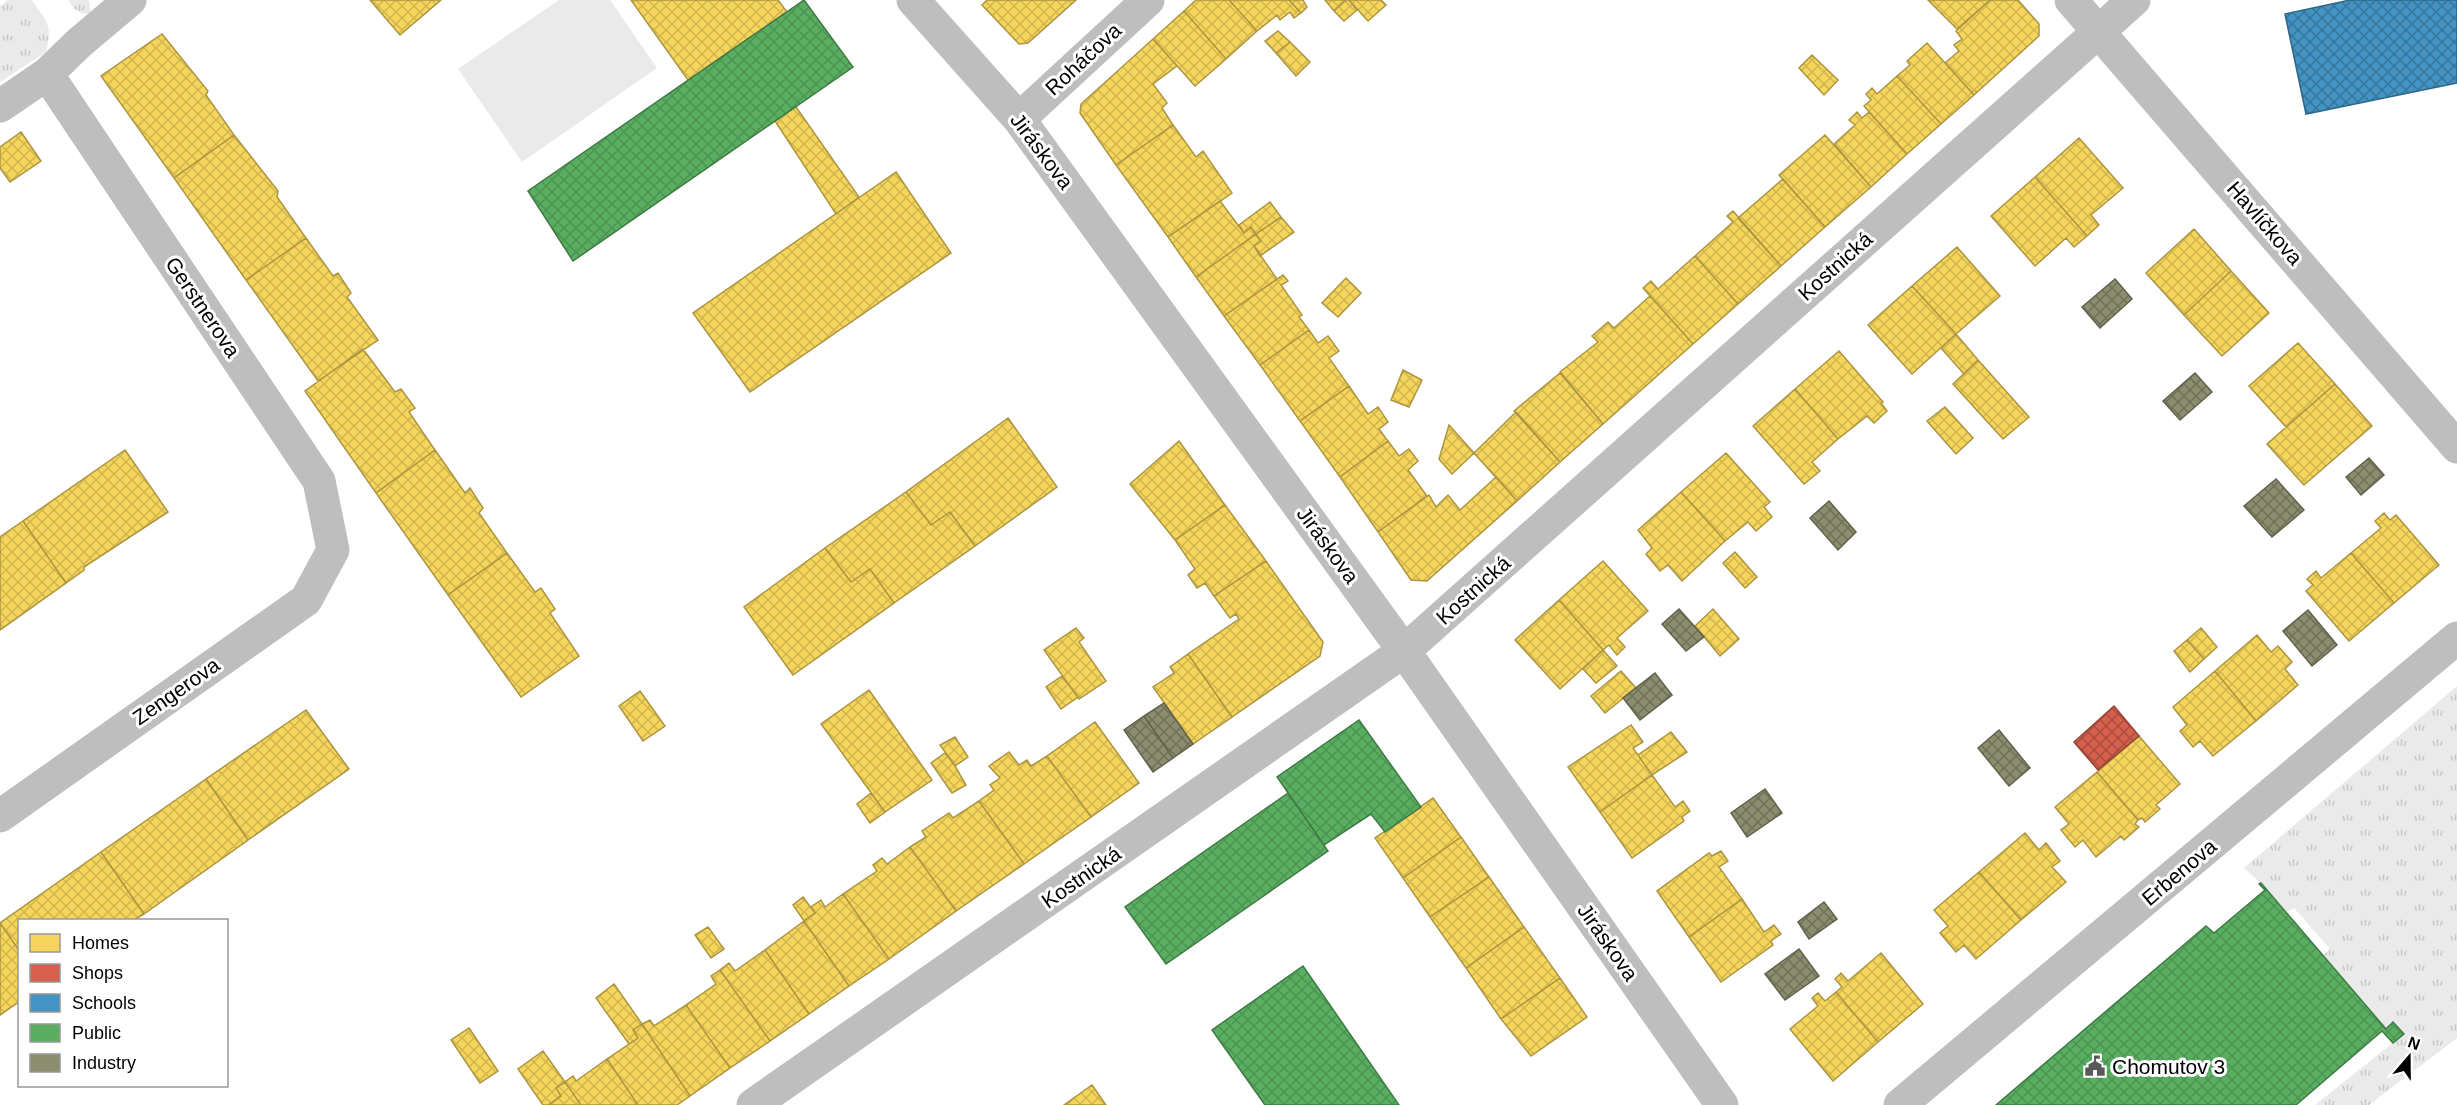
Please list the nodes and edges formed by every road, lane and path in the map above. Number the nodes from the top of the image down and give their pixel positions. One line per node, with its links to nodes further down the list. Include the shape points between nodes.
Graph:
1 (130, 0): 7 (street)
2 (913, 0): 9 (street, Jiráskova)
3 (1148, 0): 9 (street, Roháčova)
4 (2072, 0): 6 (street, Havlíčkova)
5 (2134, 0): 6 (street, Kostnická)
6 (2099, 31): 10 (street, Havlíčkova); 13 (street, Kostnická)
7 (47, 74): 8 (street); 11 (street, Gerstnerova, via 319,481)
8 (0, 106)
9 (1019, 118): 13 (street, Jiráskova)
10 (2457, 447)
11 (333, 550): 14 (street, Zengerova, via 306,600)
12 (2457, 638): 17 (street, Erbenova)
13 (1404, 651): 15 (street, Kostnická); 16 (street, Jiráskova)
14 (0, 816)
15 (753, 1105)
16 (1722, 1105)
17 (1900, 1105)

